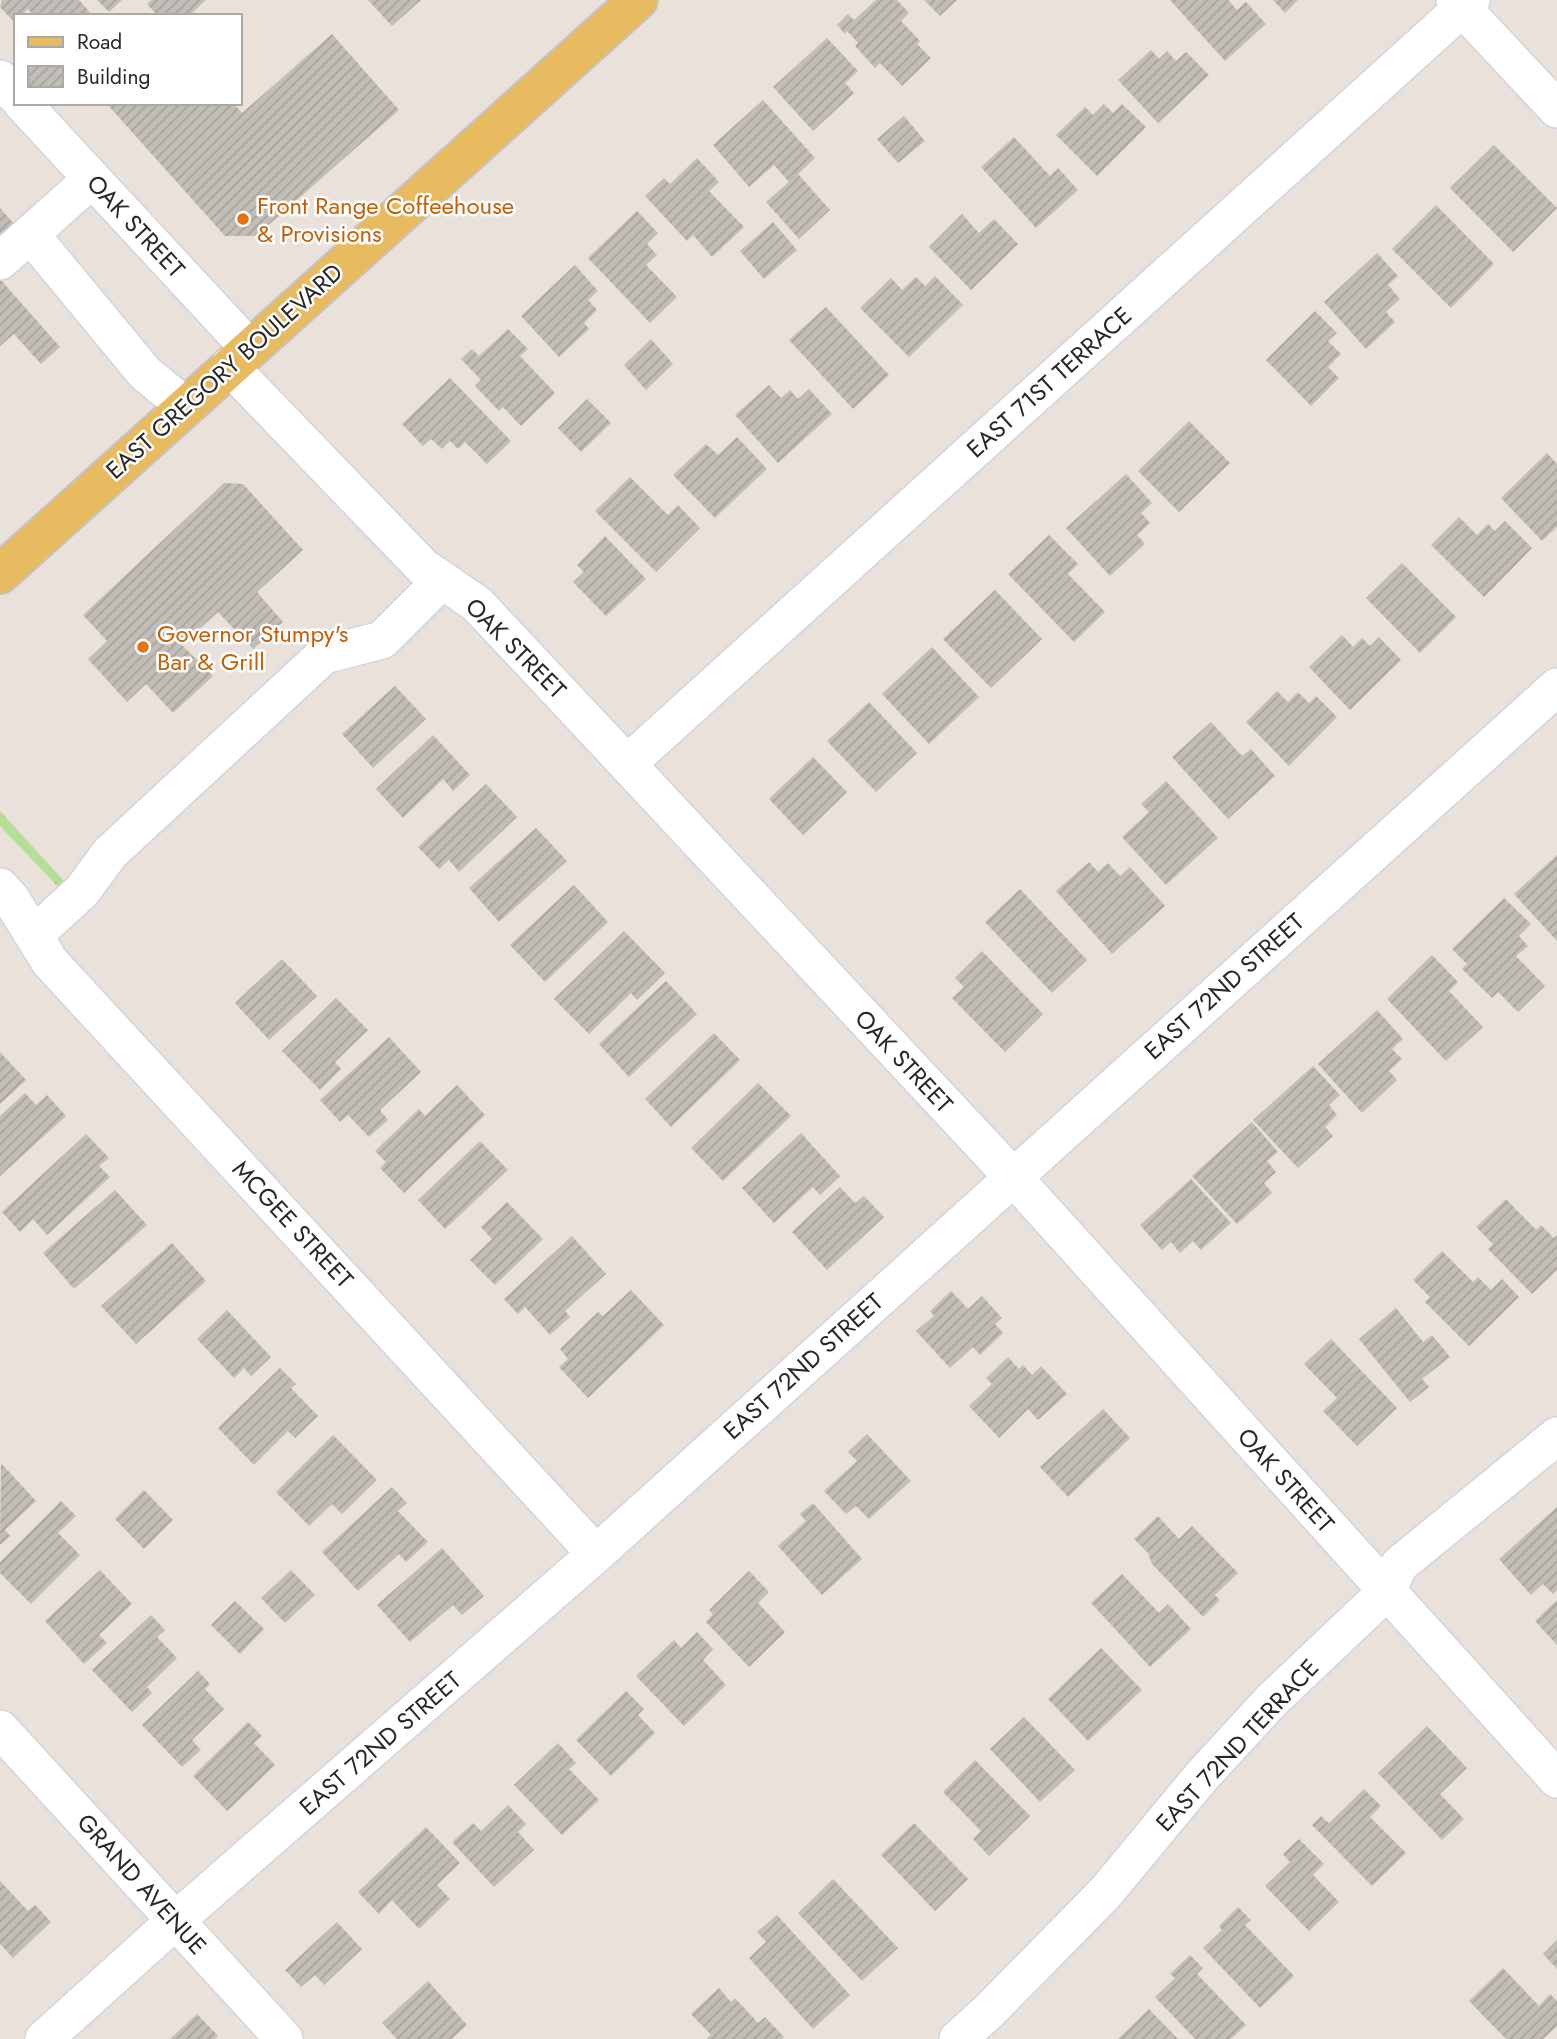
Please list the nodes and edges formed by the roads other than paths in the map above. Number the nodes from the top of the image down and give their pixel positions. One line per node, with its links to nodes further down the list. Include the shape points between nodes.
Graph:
1 (638, 0): 10 (main road, EAST GREGORY BOULEVARD)
2 (1463, 3): 6 (street); 15 (street, EAST 71ST TERRACE)
3 (0, 79): 4 (street)
4 (14, 94)
5 (24, 105): 7 (street, OAK STREET)
6 (1557, 109)
7 (92, 178): 8 (street); 10 (street, OAK STREET)
8 (30, 234): 9 (street); 11 (street, via 145,373)
9 (0, 261)
10 (239, 357): 11 (main road, EAST GREGORY BOULEVARD); 13 (street, OAK STREET, via 423,567)
11 (185, 406): 12 (main road, EAST GREGORY BOULEVARD)
12 (0, 574)
13 (442, 580): 15 (street, OAK STREET, via 477,604); 17 (street, via 382,640 324,655 110,853 82,891)
14 (1557, 687): 18 (street, EAST 72ND STREET)
15 (627, 764): 18 (street, OAK STREET)
16 (0, 887): 17 (street, MCGEE STREET)
17 (34, 935): 20 (street, MCGEE STREET, via 50,961)
18 (1013, 1177): 20 (street, EAST 72ND STREET); 21 (street, OAK STREET)
19 (1557, 1436): 21 (street, EAST 72ND TERRACE, via 1399,1565)
20 (596, 1554): 24 (street, EAST 72ND STREET)
21 (1387, 1591): 23 (street, OAK STREET); 27 (street, EAST 72ND TERRACE, via 1271,1701 1106,1892)
22 (0, 1730): 24 (street, GRAND AVENUE)
23 (1557, 1779)
24 (175, 1921): 25 (street, EAST 72ND STREET); 26 (street, GRAND AVENUE)
25 (44, 2039)
26 (284, 2039)
27 (958, 2039)

